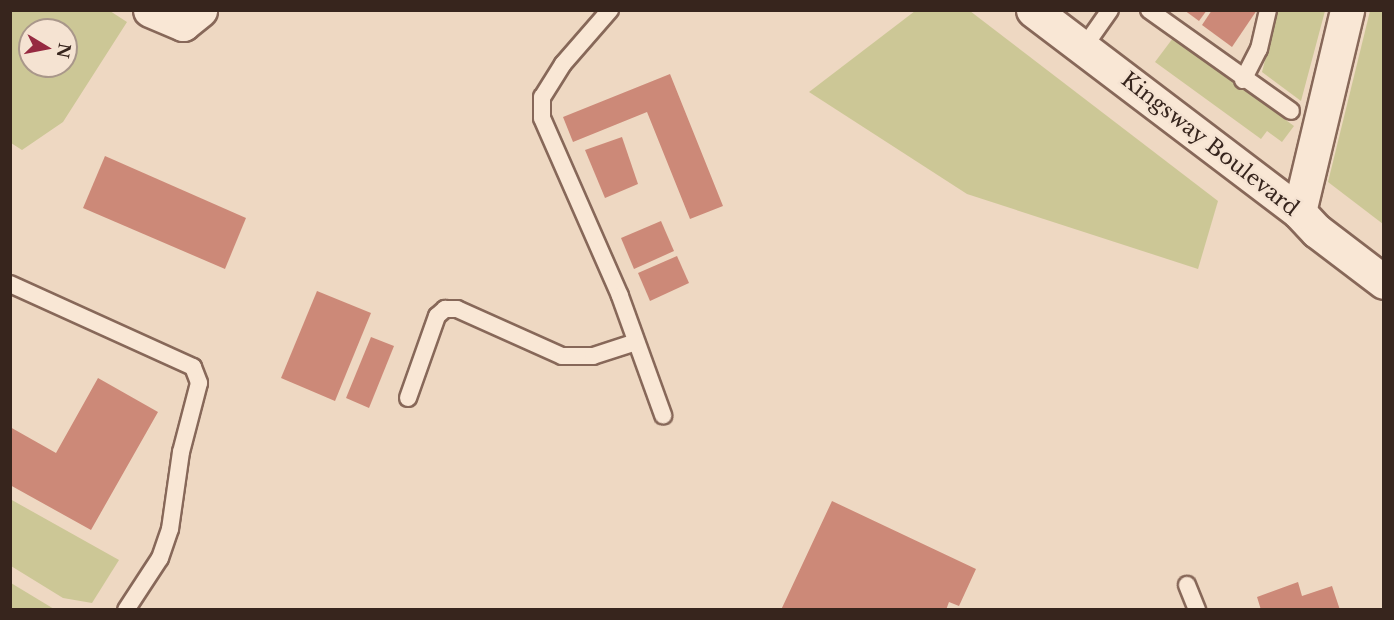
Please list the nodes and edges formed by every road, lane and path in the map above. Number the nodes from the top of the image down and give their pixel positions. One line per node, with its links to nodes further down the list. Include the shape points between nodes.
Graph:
1 (150, 10): 8 (street)
2 (609, 10): 15 (lane, via 542,97 542,118)
3 (1033, 10): 9 (street, Kingsway Boulevard)
4 (1110, 10): 9 (lane)
5 (1149, 10): 10 (lane)
6 (1268, 10): 10 (lane, via 1259,49)
7 (1347, 10): 12 (street)
8 (192, 17)
9 (1084, 47): 12 (street, Kingsway Boulevard)
10 (1244, 80): 11 (lane)
11 (1291, 111)
12 (1299, 212): 13 (street, Kingsway Boulevard, via 1317,231)
13 (1383, 282)
14 (10, 284): 19 (lane, via 193,367 199,383 181,452 170,529 160,558)
15 (636, 342): 16 (lane, via 593,356 562,356 457,309 446,309 436,316); 17 (lane)
16 (408, 398)
17 (663, 415)
18 (1187, 585): 20 (lane)
19 (126, 609)
20 (1197, 609)

